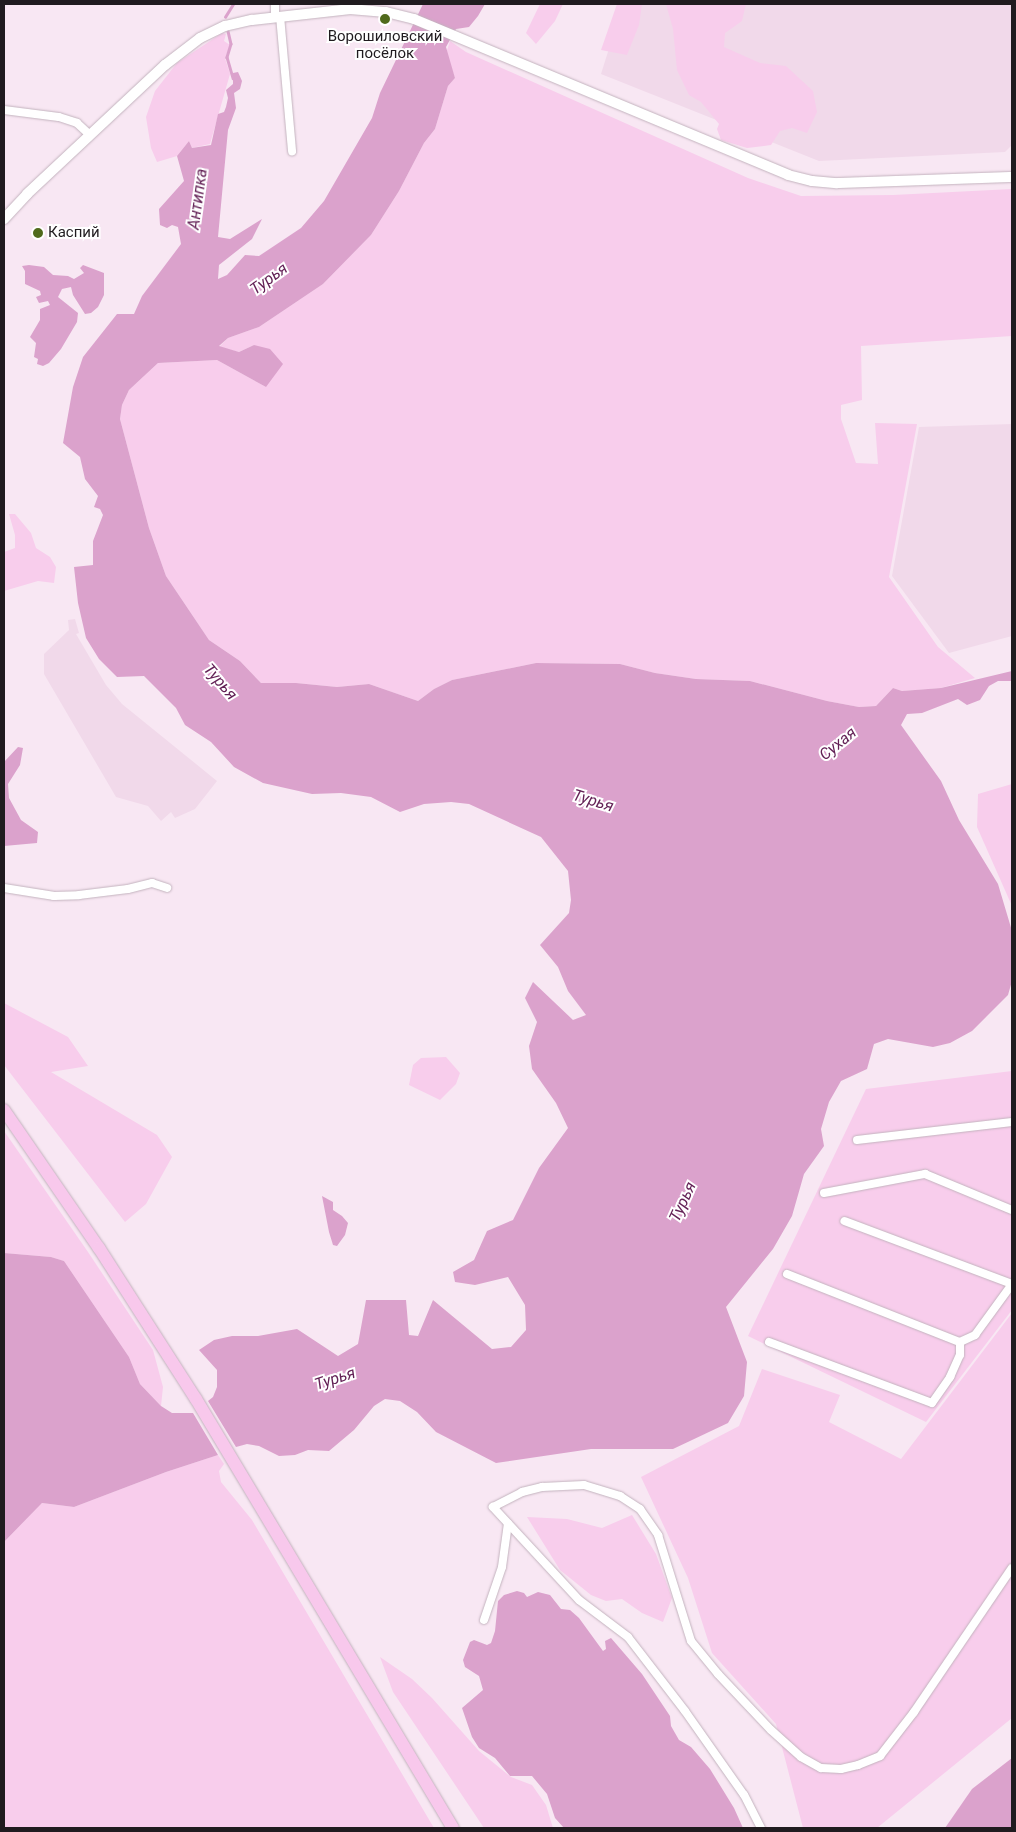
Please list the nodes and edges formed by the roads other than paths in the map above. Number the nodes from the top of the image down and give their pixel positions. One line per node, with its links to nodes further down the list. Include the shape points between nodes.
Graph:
1 (275, 4): 3 (street)
2 (352, 7): 3 (main road); 7 (main road, via 414,19 454,34 788,175 837,183)
3 (278, 16): 5 (main road, via 225,26 200,38 176,55); 6 (street)
4 (4, 110): 5 (street, via 60,117 77,123)
5 (90, 135): 8 (main road)
6 (292, 151)
7 (1012, 177)
8 (27, 194): 9 (main road); 10 (main road)
9 (4, 207)
10 (4, 219)
11 (4, 888): 12 (street, via 54,896 128,889 152,882)
12 (168, 888)
13 (4, 1110): 25 (highway, via 99,1248 196,1399)
14 (1012, 1122): 15 (street)
15 (857, 1140)
16 (824, 1193): 17 (street, via 925,1174)
17 (1012, 1210)
18 (844, 1221): 21 (street, via 1012,1284 974,1336)
19 (787, 1274): 21 (street)
20 (769, 1342): 21 (street, via 932,1403 960,1356)
21 (960, 1342)
22 (508, 1523): 23 (street, via 493,1507 522,1492 542,1487 584,1485 620,1496 640,1509 658,1535 691,1641 771,1730 801,1756 821,1768 841,1769 880,1756 914,1712); 24 (street, via 502,1567); 26 (street, via 579,1600 628,1637 744,1795)
23 (1012, 1568)
24 (484, 1620)
25 (453, 1828)
26 (761, 1828)

